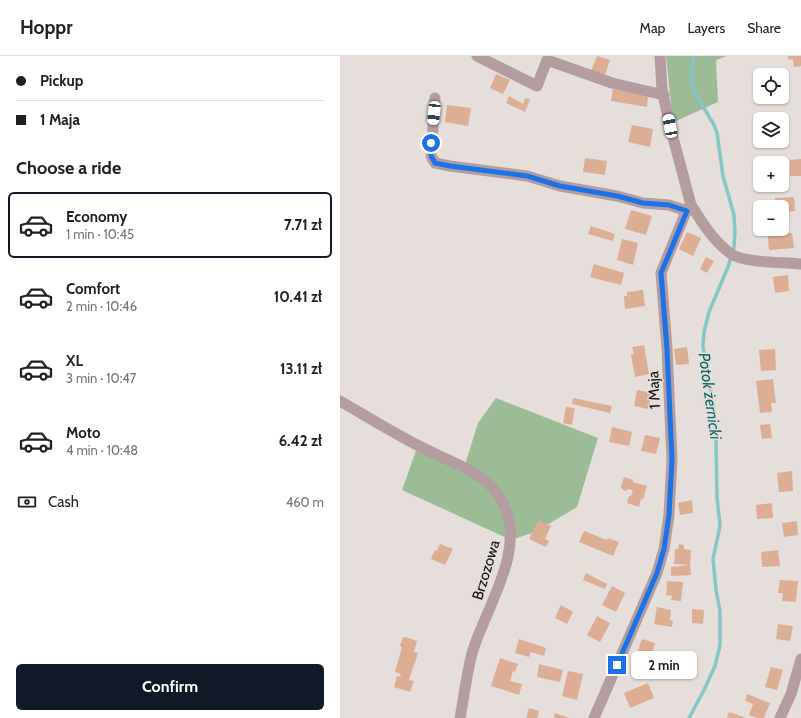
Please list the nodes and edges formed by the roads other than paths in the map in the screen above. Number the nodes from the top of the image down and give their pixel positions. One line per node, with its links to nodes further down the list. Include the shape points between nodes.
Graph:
1 (477, 56): 3 (street, via 537,86 547,60 612,82)
2 (660, 56): 3 (street)
3 (664, 95): 5 (street)
4 (435, 98): 5 (street, via 431,156 435,163 527,176 560,186 643,203)
5 (689, 208): 6 (street, via 720,245 734,255); 10 (street, 1 Maja, via 661,273 672,459 664,549 647,599)
6 (801, 264)
7 (340, 401): 9 (street, Brzozowa, via 489,484 506,508 511,540 497,592 473,651)
8 (801, 659): 11 (street, via 791,694)
9 (460, 718)
10 (594, 718)
11 (780, 718)

